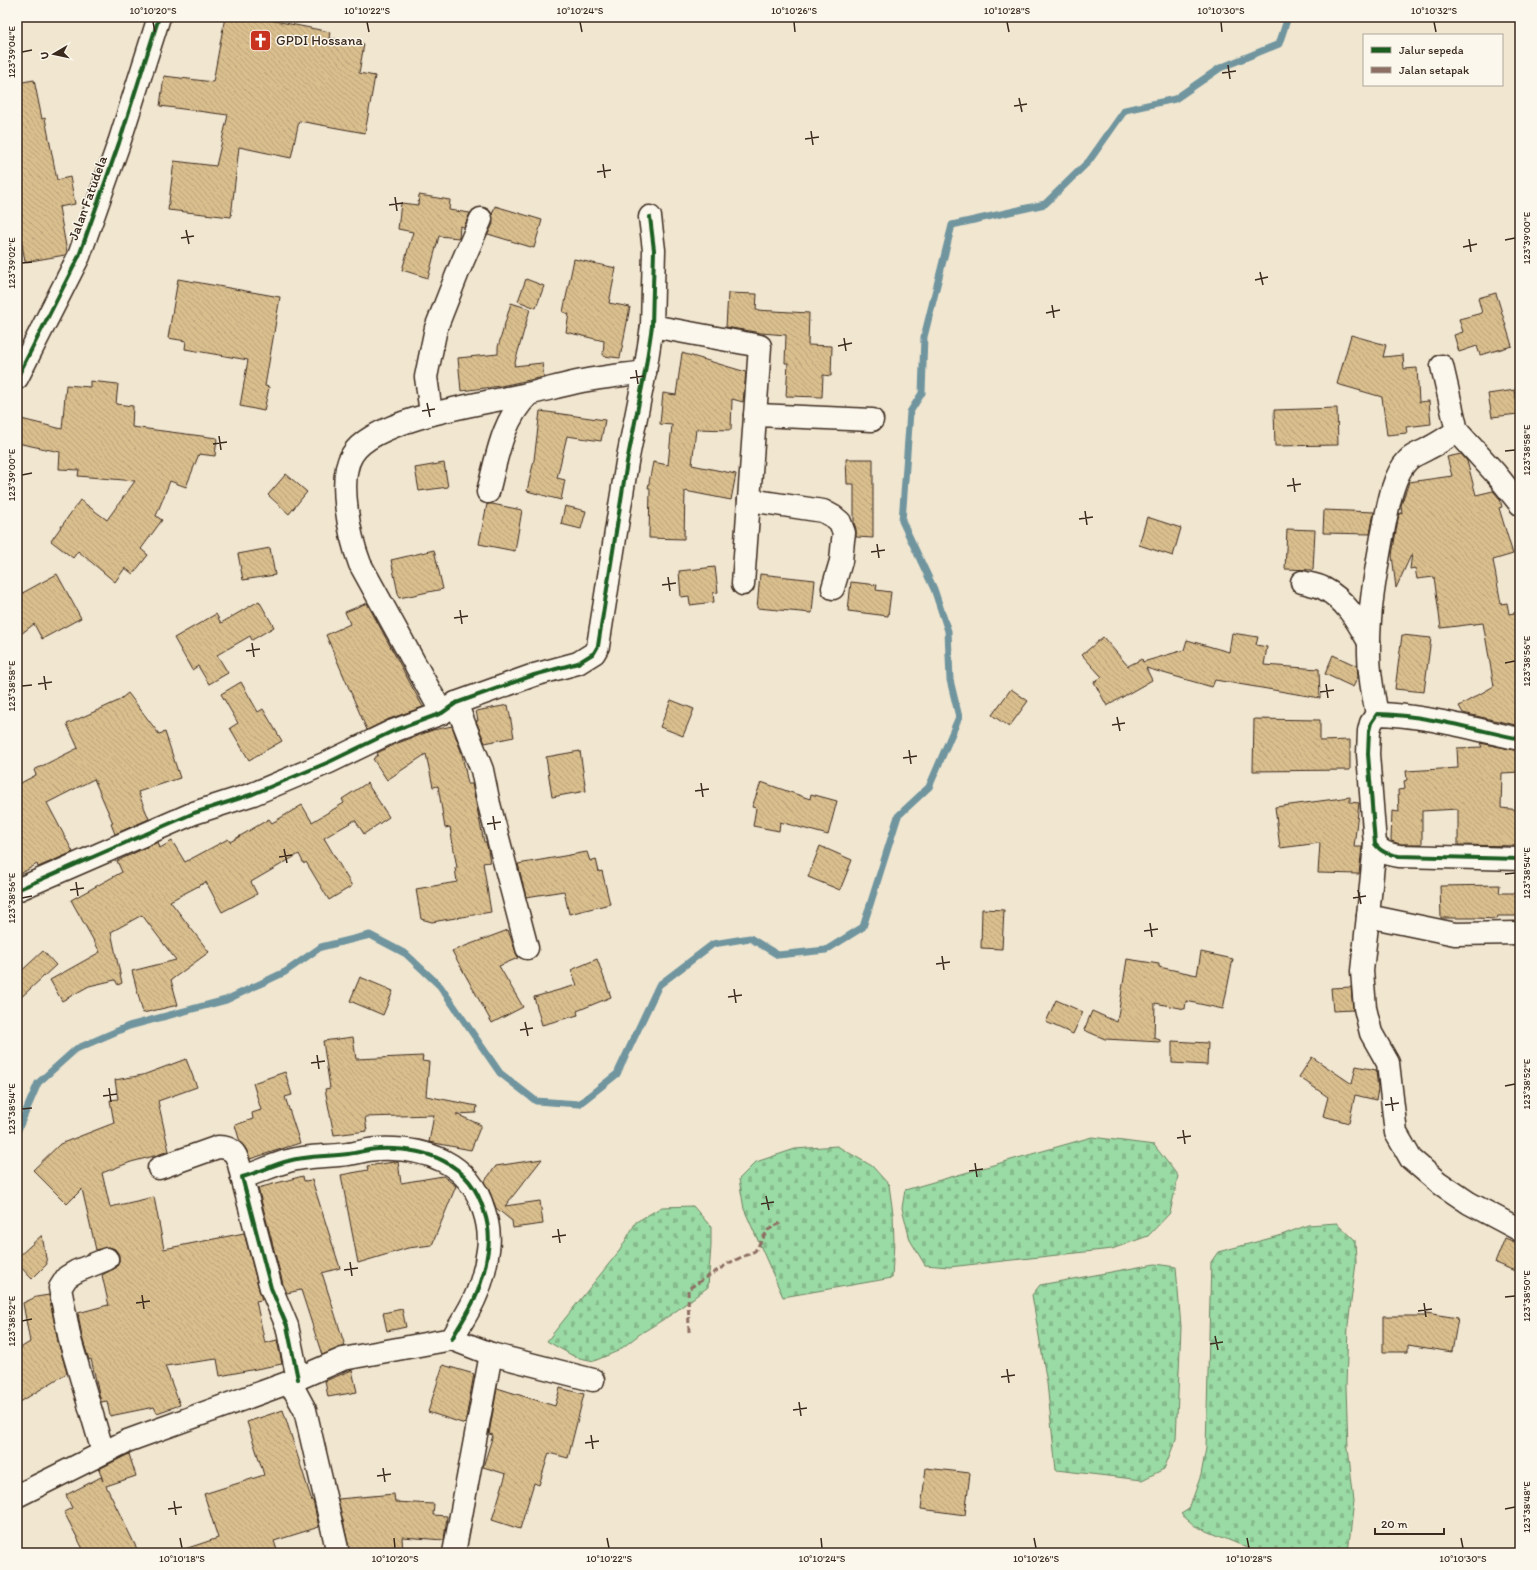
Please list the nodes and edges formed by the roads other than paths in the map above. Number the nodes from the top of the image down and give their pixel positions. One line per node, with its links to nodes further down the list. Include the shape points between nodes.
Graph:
1 (159, 17): 7 (street, Jalan Fatudela, via 120,143 79,256)
2 (650, 217): 4 (street, via 654,250)
3 (481, 219): 9 (street, via 436,328 426,376)
4 (652, 326): 6 (street); 10 (street, via 760,346)
5 (1442, 366): 12 (street)
6 (645, 372): 8 (street, via 581,381); 20 (street, via 626,462 598,646 594,653 578,663 534,675)
7 (17, 378)
8 (529, 394): 9 (street); 13 (street, via 504,430)
9 (431, 414): 20 (street, via 361,443 347,463 346,488 348,520 360,564)
10 (755, 415): 11 (street); 14 (street)
11 (872, 420)
12 (1457, 431): 15 (street); 19 (street, via 1407,461 1391,492 1373,584)
13 (488, 492)
14 (749, 500): 17 (street); 18 (street, via 822,510 840,522 844,533 841,560)
15 (1520, 504)
16 (1302, 582): 19 (street, via 1322,587 1340,599)
17 (743, 584)
18 (833, 588)
19 (1369, 642): 21 (street, via 1370,678)
20 (449, 708): 25 (street, via 393,731 329,762 253,794 194,813); 28 (street, via 482,770)
21 (1377, 714): 22 (street, via 1424,719); 23 (street, via 1368,731)
22 (1520, 739)
23 (1375, 844): 24 (street, via 1380,851 1399,856); 26 (street)
24 (1520, 859)
25 (17, 890)
26 (1368, 916): 27 (street, via 1455,934); 31 (street, via 1362,971 1365,1008 1371,1033 1388,1063 1396,1133 1411,1159 1438,1182 1469,1203)
27 (1520, 933)
28 (527, 948)
29 (159, 1168): 30 (street, via 218,1147 225,1147 234,1152)
30 (242, 1177): 33 (street, via 287,1161 316,1155 348,1154 377,1149 420,1152 461,1172 482,1205 488,1225 489,1249 475,1299); 35 (street, via 271,1288 287,1326)
31 (1520, 1230)
32 (107, 1259): 37 (street, via 67,1277 60,1288 70,1340)
33 (452, 1339): 34 (street); 35 (street, via 343,1358)
34 (491, 1354): 36 (street); 40 (street)
35 (294, 1380): 37 (street); 39 (street, via 305,1410)
36 (593, 1380)
37 (103, 1452): 38 (street)
38 (17, 1496)
39 (338, 1553)
40 (454, 1553)

